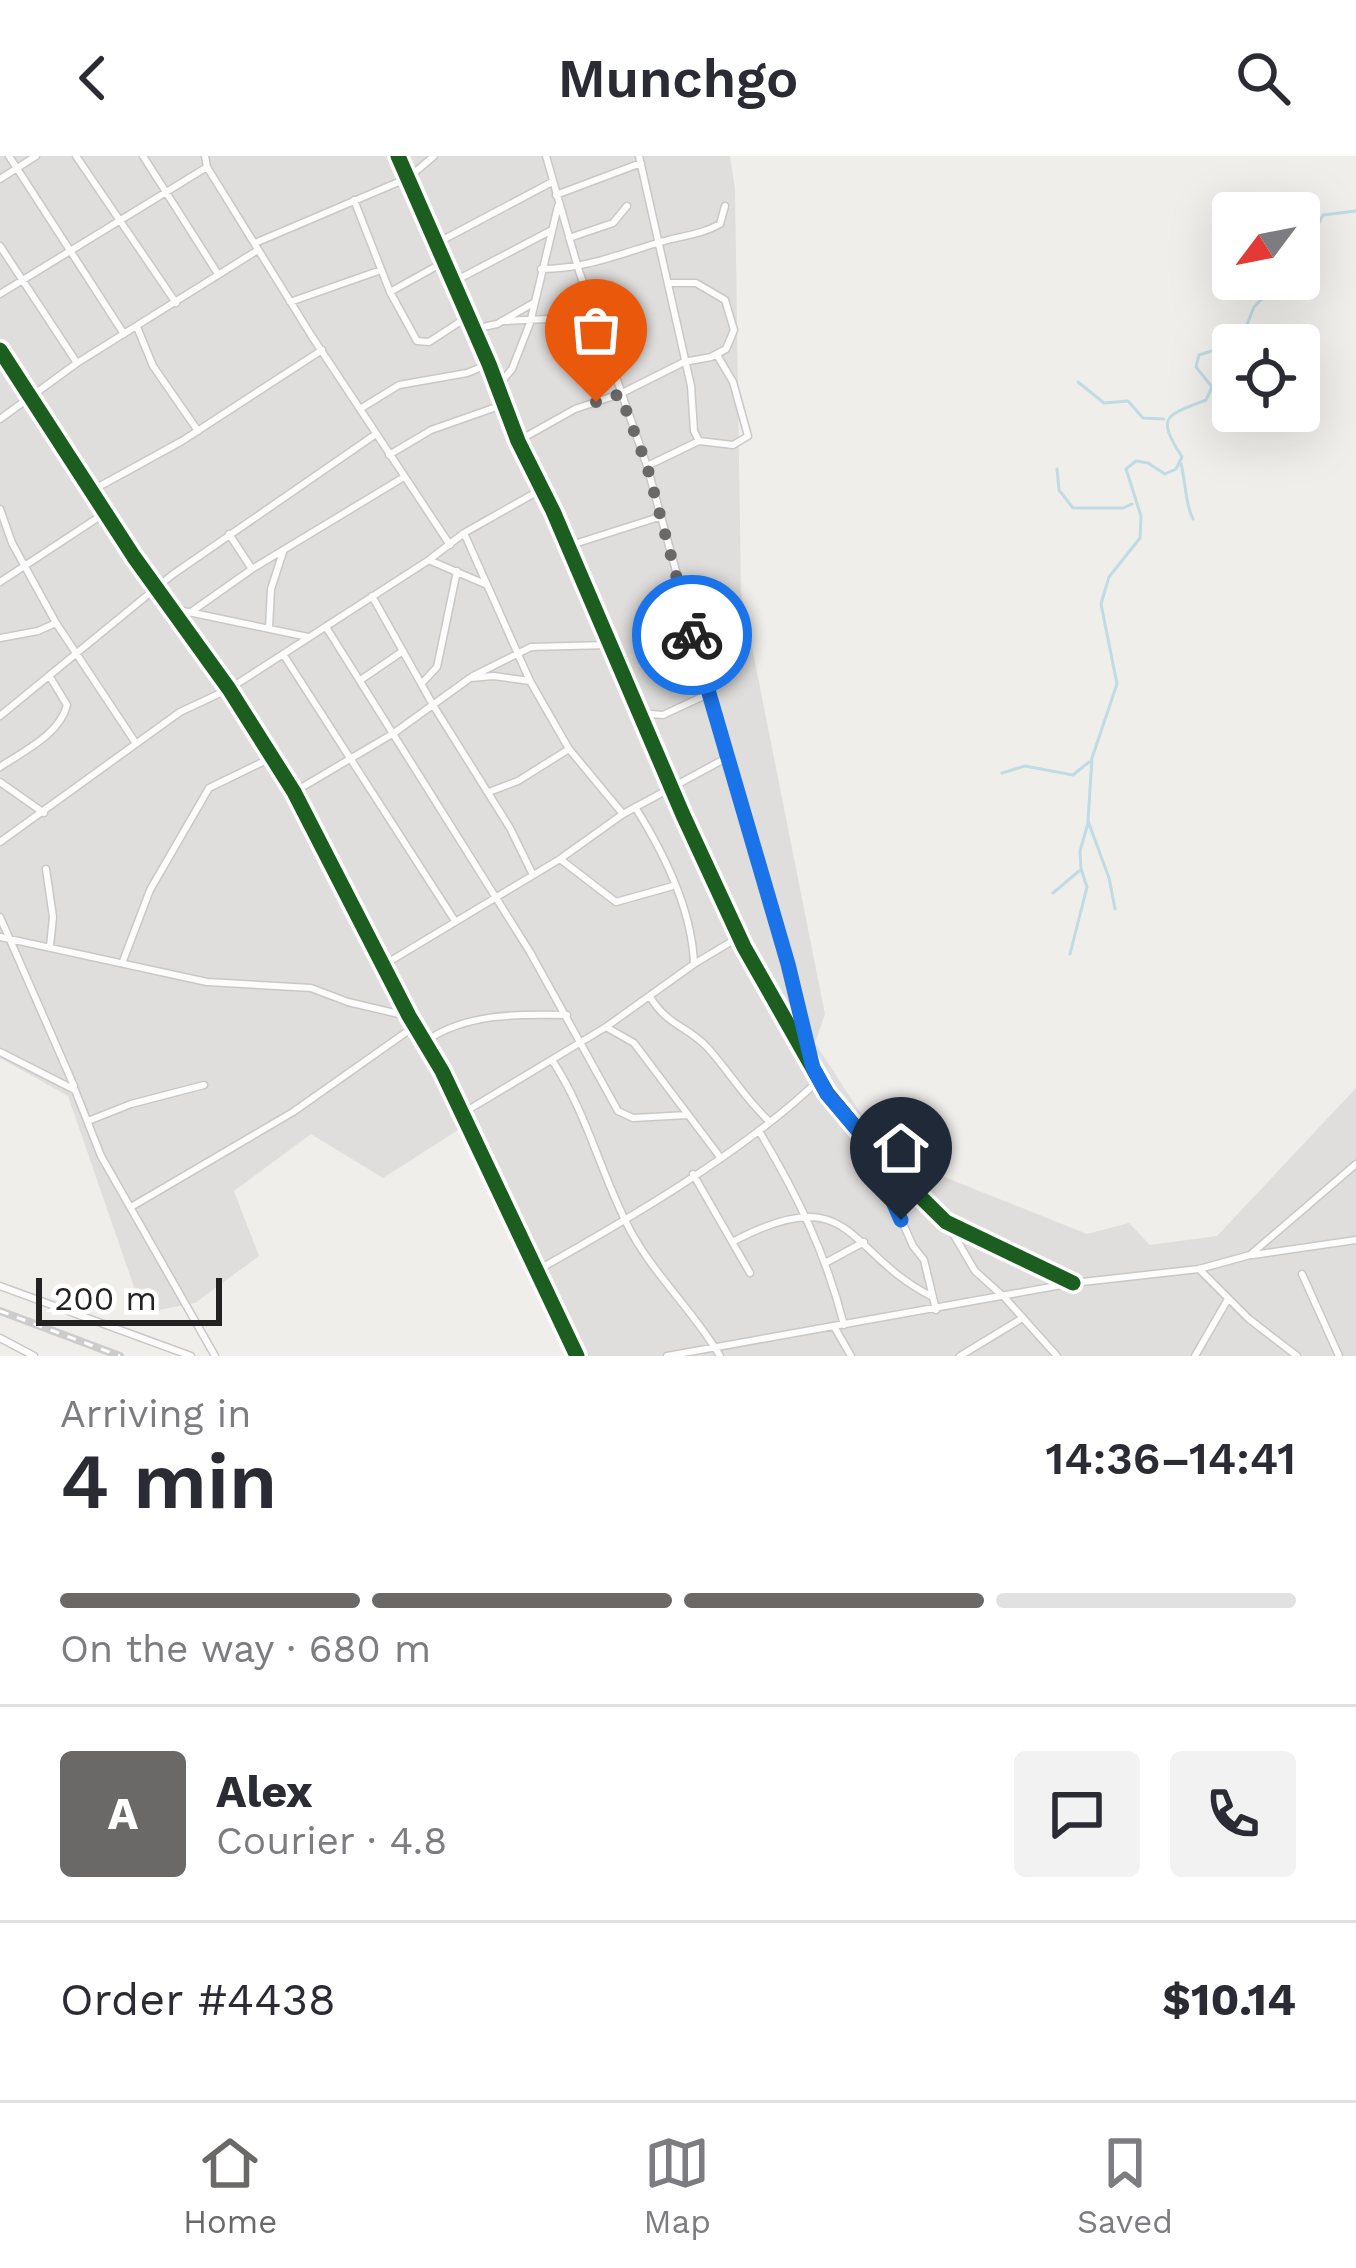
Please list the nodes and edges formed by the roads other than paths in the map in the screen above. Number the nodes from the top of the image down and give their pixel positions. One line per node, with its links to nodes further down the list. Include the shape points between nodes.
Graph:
1 (10, 156): 11 (street)
2 (36, 156): 11 (street)
3 (76, 156): 20 (street)
4 (143, 156): 15 (street)
5 (205, 156): 10 (street)
6 (398, 156): 12 (street)
7 (434, 156): 12 (street)
8 (546, 156): 14 (street)
9 (640, 160): 16 (street); 23 (street)
10 (207, 166): 15 (street); 26 (street)
11 (17, 168): 13 (street); 27 (street)
12 (408, 178): 17 (street); 24 (street)
13 (0, 179)
14 (552, 182): 16 (street); 24 (street)
15 (166, 191): 20 (street); 32 (street)
16 (557, 198): 21 (street); 22 (street)
17 (354, 200): 26 (street); 31 (street)
18 (627, 206): 22 (street, via 613,223)
19 (725, 206): 23 (street, via 720,224)
20 (119, 218): 27 (street); 40 (street)
21 (553, 230): 30 (street); 34 (street)
22 (569, 238): 29 (street)
23 (658, 242): 29 (street); 35 (street)
24 (435, 244): 28 (street)
25 (0, 246): 33 (street)
26 (257, 246): 32 (street); 38 (street)
27 (69, 249): 33 (street); 47 (street)
28 (444, 262): 34 (street); 36 (street)
29 (578, 268): 30 (street); 42 (street)
30 (541, 269): 39 (street)
31 (382, 270): 36 (street); 38 (street)
32 (218, 274): 40 (street)
33 (21, 280): 37 (street); 52 (street)
34 (453, 282): 41 (street)
35 (669, 283): 50 (street, via 696,283 725,300 734,330); 51 (street)
36 (390, 292): 41 (street, via 421,343)
37 (0, 294)
38 (290, 302): 49 (street)
39 (535, 302): 43 (street); 44 (street)
40 (176, 303): 45 (street)
41 (469, 316): 46 (street)
42 (594, 317): 44 (street); 55 (street)
43 (502, 321): 44 (street); 46 (street)
44 (530, 322): 54 (street)
45 (136, 327): 47 (street); 60 (street)
46 (474, 329): 53 (street)
47 (124, 334): 52 (street)
48 (0, 350): 56 (street)
49 (322, 350): 58 (street); 60 (street)
50 (717, 355): 51 (street); 62 (street, via 748,436 733,445)
51 (684, 362): 55 (street); 62 (street)
52 (77, 363): 56 (street)
53 (489, 364): 54 (street); 58 (street, via 399,385)
54 (496, 388): 57 (street)
55 (620, 394): 63 (street); 65 (street)
56 (30, 398): 59 (street); 68 (street)
57 (502, 405): 63 (street); 64 (street)
58 (360, 409): 61 (street)
59 (0, 419)
60 (199, 431): 68 (street)
61 (376, 434): 64 (street); 73 (street)
62 (699, 441): 65 (street)
63 (518, 442): 67 (street)
64 (389, 455): 66 (street)
65 (647, 466): 71 (street)
66 (404, 477): 74 (street); 76 (street)
67 (542, 488): 72 (street); 75 (street)
68 (91, 491): 70 (street)
69 (0, 509): 78 (street)
70 (105, 513): 78 (street); 83 (street)
71 (659, 517): 75 (street); 103 (street)
72 (464, 533): 74 (street); 82 (street)
73 (230, 534): 79 (street); 83 (street)
74 (450, 544): 77 (street)
75 (568, 546): 92 (street)
76 (283, 552): 79 (street); 89 (street)
77 (429, 560): 80 (street); 84 (street)
78 (25, 564): 81 (street); 87 (street)
79 (252, 569): 86 (street)
80 (457, 571): 82 (street); 101 (street, via 437,667)
81 (0, 581)
82 (488, 586): 95 (street)
83 (157, 589): 85 (street); 94 (street)
84 (372, 596): 88 (street); 93 (street)
85 (169, 608): 86 (street); 102 (street)
86 (191, 612): 89 (street)
87 (56, 623): 90 (street); 94 (street)
88 (326, 627): 91 (street); 99 (street)
89 (268, 628): 91 (street)
90 (0, 638)
91 (311, 638): 96 (street)
92 (611, 646): 95 (street); 105 (street)
93 (404, 651): 99 (street); 101 (street)
94 (76, 653): 97 (street); 108 (street)
95 (517, 653): 98 (street); 100 (street)
96 (283, 654): 102 (street); 112 (street)
97 (50, 676): 106 (street); 113 (street, via 67,705 64,716)
98 (470, 678): 100 (street); 104 (street)
99 (362, 679): 107 (street)
100 (530, 681): 109 (street)
101 (422, 683): 104 (street)
102 (229, 689): 108 (street); 110 (street)
103 (709, 693): 105 (street, via 663,715); 111 (street)
104 (433, 706): 107 (street); 117 (street)
105 (638, 713): 115 (street)
106 (0, 716)
107 (394, 733): 112 (street); 126 (street)
108 (135, 742): 119 (street)
109 (569, 749): 117 (street); 120 (street)
110 (273, 757): 116 (street); 132 (street, via 209,788 150,890)
111 (728, 757): 115 (street); 144 (street)
112 (350, 758): 116 (street); 128 (street)
113 (0, 766)
114 (0, 782): 119 (street)
115 (672, 789): 118 (street); 129 (street)
116 (294, 792): 134 (street)
117 (489, 792): 124 (street)
118 (635, 807): 120 (street); 125 (street)
119 (44, 813): 121 (street)
120 (623, 814): 122 (street)
121 (0, 842)
122 (560, 859): 124 (street); 125 (street, via 616,902)
123 (46, 869): 131 (street)
124 (533, 875): 126 (street)
125 (674, 886): 133 (street, via 691,928)
126 (496, 898): 128 (street); 137 (street)
127 (0, 917): 130 (street)
128 (455, 921): 134 (street)
129 (739, 937): 133 (street); 144 (street)
130 (4, 938): 131 (street); 147 (street)
131 (50, 946): 132 (street)
132 (123, 961): 136 (street, via 207,982 311,988)
133 (694, 964): 135 (street)
134 (382, 966): 136 (street)
135 (650, 997): 139 (street); 153 (street)
136 (409, 1016): 138 (street)
137 (566, 1016): 140 (street); 141 (street, via 460,1022)
138 (415, 1026): 141 (street); 159 (street, via 293,1112)
139 (606, 1027): 140 (street); 151 (street, via 634,1042)
140 (580, 1041): 143 (street); 151 (street, via 622,1116)
141 (425, 1042): 150 (street)
142 (0, 1052): 147 (street)
143 (552, 1060): 150 (street); 161 (street)
144 (813, 1068): 145 (street)
145 (819, 1080): 148 (street); 149 (street)
146 (204, 1085): 152 (street)
147 (76, 1090): 152 (street)
148 (808, 1093): 149 (street); 153 (street)
149 (827, 1094): 156 (street)
150 (463, 1114): 169 (street)
151 (688, 1115): 155 (street)
152 (88, 1121): 159 (street)
153 (769, 1121): 154 (street)
154 (759, 1131): 155 (street); 160 (street)
155 (720, 1156): 158 (street)
156 (882, 1159): 162 (street); 174 (street)
157 (1356, 1164): 166 (street)
158 (693, 1174): 161 (street); 163 (street)
159 (131, 1207): 185 (street)
160 (807, 1216): 163 (street); 165 (street, via 841,1223); 167 (street)
161 (624, 1220): 169 (street); 182 (street)
162 (946, 1222): 172 (street); 175 (street, via 975,1271)
163 (734, 1240): 170 (street)
164 (1356, 1240): 166 (street)
165 (864, 1242): 167 (street); 174 (street, via 903,1282)
166 (1250, 1255): 168 (street)
167 (827, 1262): 179 (street)
168 (1198, 1269): 172 (street); 176 (street)
169 (536, 1271): 186 (street)
170 (750, 1273)
171 (1302, 1274): 194 (street)
172 (1073, 1283): 175 (street)
173 (0, 1286): 184 (street)
174 (933, 1297): 177 (street)
175 (1005, 1298): 177 (street); 178 (street)
176 (1228, 1299): 192 (street); 193 (street)
177 (936, 1310): 179 (street)
178 (1022, 1319): 190 (street); 191 (street)
179 (844, 1325): 180 (street)
180 (834, 1327): 182 (street); 189 (street)
181 (0, 1338): 183 (street)
182 (714, 1345): 187 (street); 188 (street)
183 (34, 1356)
184 (190, 1356)
185 (215, 1356)
186 (577, 1356)
187 (667, 1356)
188 (720, 1356)
189 (851, 1356)
190 (960, 1356)
191 (1057, 1356)
192 (1195, 1356)
193 (1297, 1356)
194 (1339, 1356)

